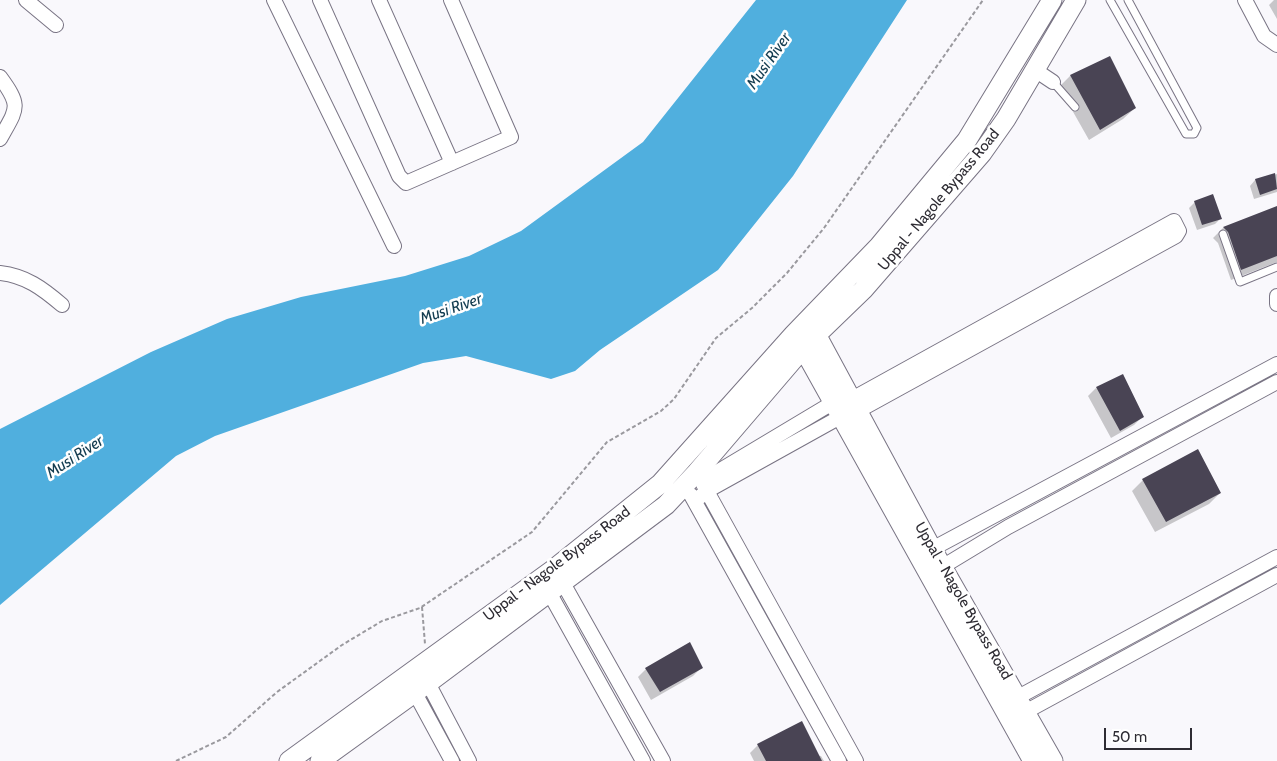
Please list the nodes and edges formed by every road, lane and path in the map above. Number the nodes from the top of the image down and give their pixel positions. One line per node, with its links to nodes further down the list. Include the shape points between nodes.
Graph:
1 (26, 0): 12 (street)
2 (274, 0): 21 (street)
3 (320, 0): 19 (street, via 399,176 406,183)
4 (379, 0): 19 (street)
5 (450, 0): 19 (street, via 510,137)
6 (983, 0): 40 (path, via 824,228 787,273 716,338 674,399 661,411 607,442 532,532)
7 (1052, 0): 27 (street, Uppal - Nagole Bypass Road, via 967,140)
8 (1076, 0): 14 (street, Uppal - Nagole Bypass Road)
9 (1110, 0): 10 (lane, via 1186,134 1194,134 1197,128)
10 (1128, 0)
11 (1245, 0): 13 (street, via 1264,36)
12 (56, 25)
13 (1277, 45)
14 (1035, 70): 16 (street); 27 (street, Uppal - Nagole Bypass Road, via 982,154 863,290)
15 (0, 77): 18 (street, via 13,94 16,110)
16 (1053, 82): 17 (lane)
17 (1076, 107)
18 (0, 139)
19 (452, 163)
20 (1223, 234): 22 (lane, via 1240,282)
21 (394, 246)
22 (1277, 267)
23 (0, 273): 26 (street, via 30,281)
24 (1277, 296): 25 (street)
25 (1277, 304)
26 (62, 305)
27 (805, 334): 30 (street, Uppal - Nagole Bypass Road); 31 (street, Uppal - Nagole Bypass Road); 32 (street, Uppal - Nagole Bypass Road)
28 (1277, 364): 35 (street)
29 (1277, 382): 37 (street, via 1008,527)
30 (846, 407): 30 (street, via 1174,221 1179,231 1176,236); 32 (street); 35 (street, Uppal - Nagole Bypass Road); 43 (street, Uppal - Nagole Bypass Road)
31 (673, 469): 33 (street); 39 (street, Uppal - Nagole Bypass Road)
32 (702, 481): 33 (street, Uppal - Nagole Bypass Road); 34 (street)
33 (694, 500): 34 (street); 39 (street, Uppal - Nagole Bypass Road, via 666,505); 51 (street)
34 (726, 526): 52 (street)
35 (932, 549): 37 (street, Uppal - Nagole Bypass Road)
36 (1277, 557): 43 (street)
37 (942, 567): 43 (street, Uppal - Nagole Bypass Road)
38 (1277, 576): 43 (street)
39 (552, 580): 41 (street, Uppal - Nagole Bypass Road); 42 (street, Uppal - Nagole Bypass Road); 49 (street); 50 (street)
40 (422, 607): 41 (path, via 423,640); 45 (path, via 382,621 342,645 277,692 226,737)
41 (430, 658): 46 (street, Uppal - Nagole Bypass Road)
42 (422, 688): 44 (street, Uppal - Nagole Bypass Road); 47 (street); 48 (street)
43 (1016, 705): 53 (street, Uppal - Nagole Bypass Road); 54 (street, Uppal - Nagole Bypass Road)
44 (328, 759)
45 (176, 761)
46 (289, 761)
47 (452, 761)
48 (470, 761)
49 (644, 761)
50 (663, 761)
51 (839, 761)
52 (856, 761)
53 (1033, 761)
54 (1053, 761)

